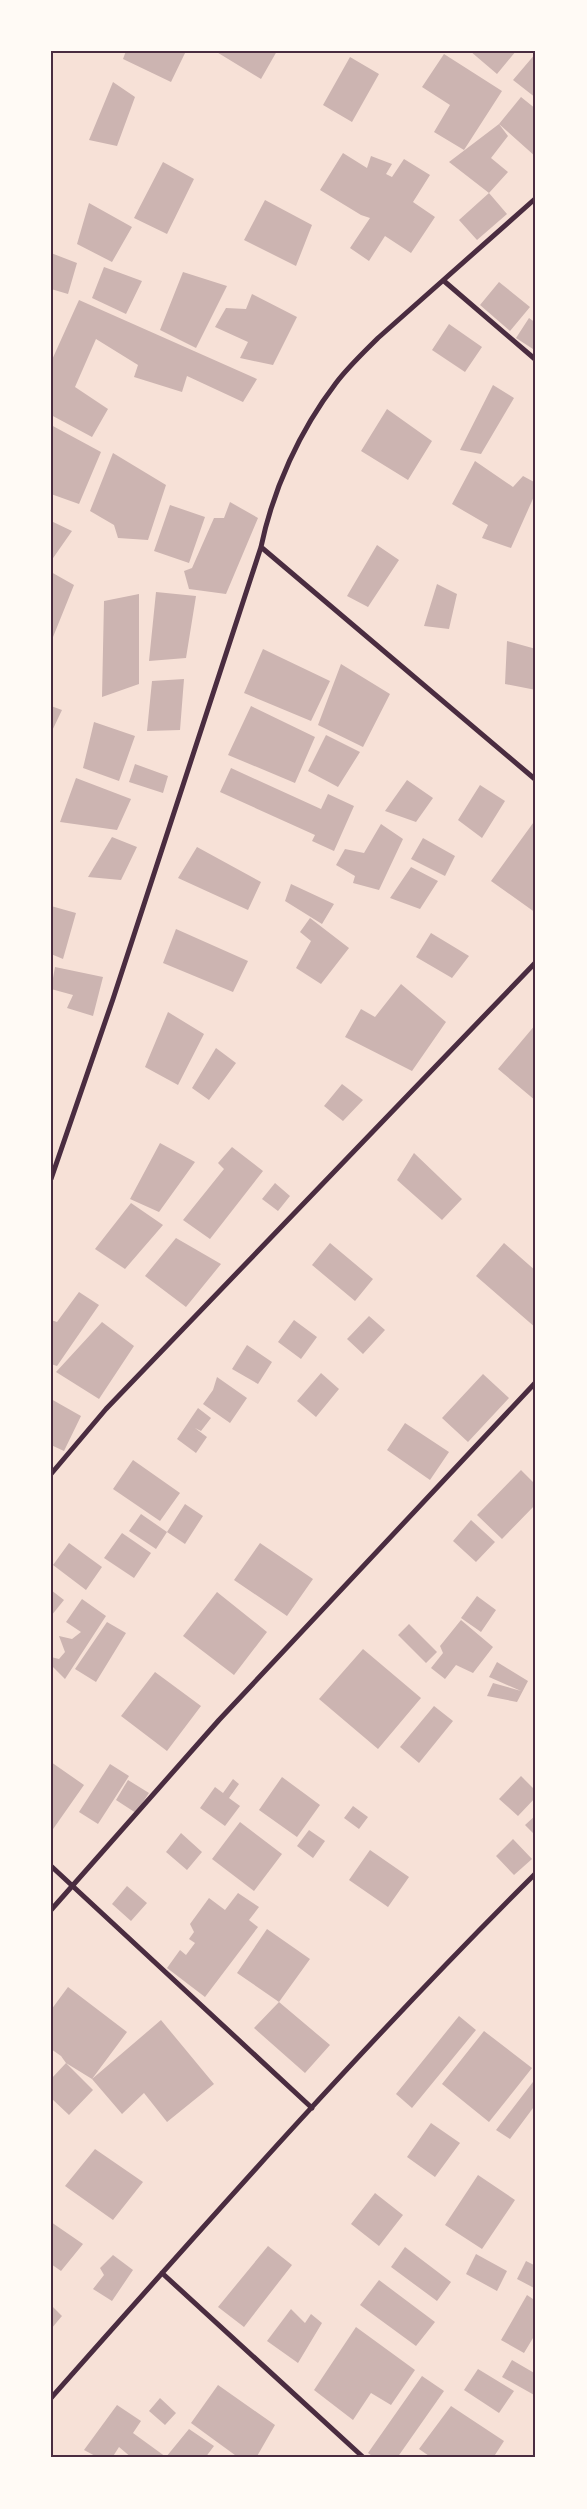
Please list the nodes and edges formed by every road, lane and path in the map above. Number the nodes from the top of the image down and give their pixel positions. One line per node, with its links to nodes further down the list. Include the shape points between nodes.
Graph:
1 (536, 198): 2 (street)
2 (444, 281): 3 (street); 4 (street, via 378,338 336,383 296,448 266,523)
3 (536, 360)
4 (261, 547): 5 (street); 7 (street)
5 (536, 780)
6 (536, 962): 9 (street, via 106,1409)
7 (51, 1179)
8 (536, 1382): 12 (street, via 219,1720)
9 (51, 1474)
10 (51, 1866): 12 (street)
11 (536, 1873): 14 (street, via 456,1952)
12 (73, 1887): 13 (street); 14 (street)
13 (51, 1910)
14 (312, 2108): 15 (street)
15 (162, 2273): 16 (street); 17 (street)
16 (51, 2398)
17 (364, 2458)

